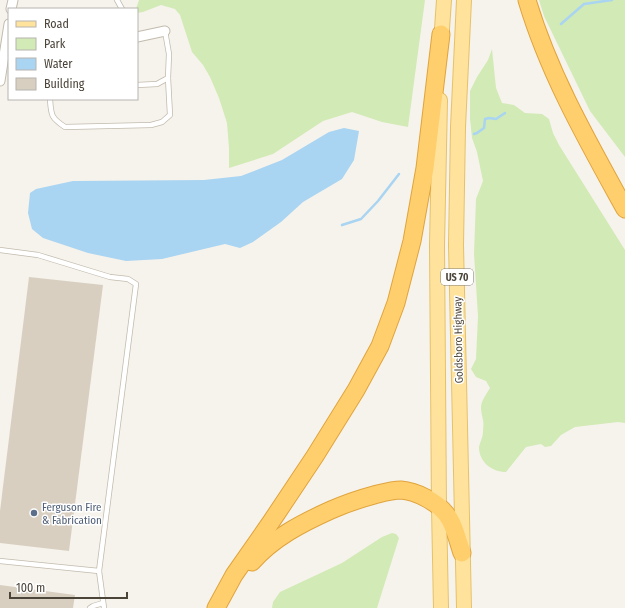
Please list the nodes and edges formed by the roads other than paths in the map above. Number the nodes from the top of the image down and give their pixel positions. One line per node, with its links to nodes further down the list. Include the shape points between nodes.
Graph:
1 (444, 0): 6 (main road, US 70)
2 (464, 0): 18 (main road, Goldsboro Highway / US 70, via 456,245)
3 (527, 0): 13 (highway, via 554,71)
4 (8, 28): 8 (street)
5 (164, 31): 7 (street); 9 (lane, via 169,54)
6 (441, 34): 17 (main road, US 70, via 437,245); 22 (highway, via 425,168 412,241 396,303 380,346 315,456 234,575)
7 (138, 37)
8 (5, 39): 10 (street)
9 (168, 78): 11 (lane, via 157,84); 12 (lane, via 170,115 162,122 151,125 65,128 51,113)
10 (0, 81)
11 (138, 85)
12 (50, 100)
13 (575, 116): 14 (highway); 15 (highway)
14 (625, 184)
15 (625, 209)
16 (0, 250): 20 (lane, via 38,255 110,277 128,279 136,284)
17 (439, 506): 18 (highway, via 452,524); 22 (highway, via 423,496 401,490 364,497 322,514 278,539 255,558); 24 (main road, US 70)
18 (462, 553): 25 (main road, Goldsboro Highway / US 70)
19 (0, 561): 20 (lane)
20 (99, 571): 21 (lane)
21 (104, 606): 23 (lane)
22 (217, 606)
23 (90, 608)
24 (441, 608)
25 (464, 608)

